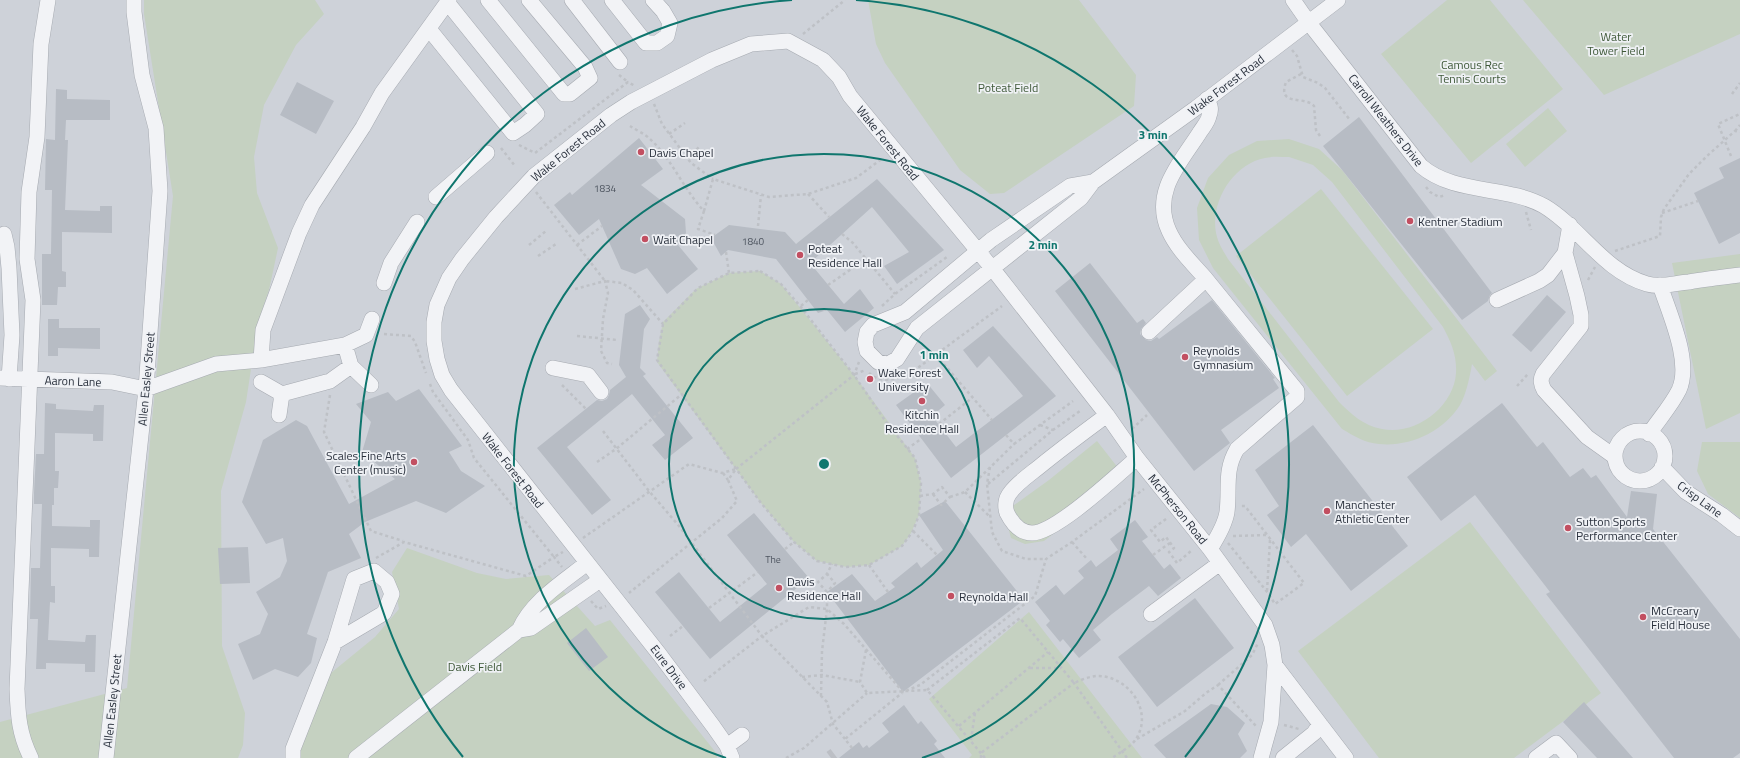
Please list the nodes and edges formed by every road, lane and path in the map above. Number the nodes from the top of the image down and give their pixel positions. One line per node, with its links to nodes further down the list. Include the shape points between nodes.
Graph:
1 (48, 0): 106 (street, via 41,44 37,137 29,192 27,259 32,300)
2 (134, 0): 113 (street, Allen Easley Street, via 142,75 156,128 160,191)
3 (488, 0): 4 (street, via 564,94 570,94 590,78 585,67)
4 (529, 0)
5 (572, 0): 16 (street)
6 (612, 0): 7 (street, via 646,43 657,44 667,36 670,23)
7 (653, 0)
8 (845, 0): 15 (path, via 802,35)
9 (1294, 0): 12 (street, Carroll Weathers Drive)
10 (1338, 0): 12 (street, Wake Forest Road)
11 (448, 1): 13 (street); 13 (street, via 537,114 513,133)
12 (1309, 23): 21 (street, Wake Forest Road); 53 (street, Carroll Weathers Drive, via 1427,171 1460,184 1527,199 1544,206)
13 (429, 29): 96 (street, via 382,93 312,205 263,330)
14 (1288, 45): 17 (path, via 1297,56)
15 (800, 47): 63 (street, Wake Forest Road, via 823,60 839,77 850,96); 163 (street, Wake Forest Road, via 788,41 751,44 712,60 630,102 611,115 534,176 462,258 441,294 434,322 434,341 442,375)
16 (618, 67): 18 (path)
17 (1301, 74): 24 (path, via 1306,80 1325,88); 31 (path, via 1286,82 1284,91 1290,99 1308,101 1314,106 1316,130)
18 (628, 82)
19 (1740, 83): 20 (path)
20 (1732, 94)
21 (1207, 99): 43 (street, Wake Forest Road); 73 (street, via 1211,105 1209,118 1176,166 1167,185 1164,201 1169,231 1180,249)
22 (657, 109): 30 (path)
23 (1740, 114): 32 (path, via 1718,124)
24 (1350, 120)
25 (686, 124): 30 (path)
26 (1740, 125): 28 (path)
27 (630, 126): 49 (path, via 651,139)
28 (1735, 131): 29 (path); 32 (path)
29 (1740, 132)
30 (669, 134): 40 (path)
31 (1320, 136)
32 (1725, 140): 39 (path); 50 (path, via 1689,174)
33 (513, 142): 37 (path)
34 (700, 146): 40 (path)
35 (501, 148): 41 (path)
36 (487, 153): 47 (street)
37 (535, 153)
38 (885, 156): 45 (path, via 856,178)
39 (1731, 156)
40 (688, 158): 42 (path)
41 (515, 166)
42 (713, 179): 46 (path); 49 (path)
43 (1093, 182): 63 (street, Wake Forest Road, via 1070,186); 70 (street, Wake Forest Road, via 1081,198)
44 (534, 189): 62 (path)
45 (808, 194): 46 (path, via 769,197); 51 (path)
46 (761, 195): 55 (path)
47 (436, 197)
48 (1698, 201): 50 (path)
49 (704, 211): 59 (path, via 698,229)
50 (1662, 213): 68 (path, via 1660,236)
51 (829, 217)
52 (417, 222): 75 (street, via 391,263)
53 (1570, 225): 65 (street); 68 (street, Carroll Weathers Drive)
54 (602, 226): 62 (path)
55 (758, 226)
56 (546, 231): 61 (path)
57 (4, 234): 105 (street, via 9,268 12,335)
58 (842, 234): 69 (path)
59 (715, 235)
60 (556, 244): 66 (path)
61 (529, 245)
62 (577, 245): 74 (path)
63 (977, 251): 70 (street, Wake Forest Road); 70 (street, via 905,312 873,325 867,332 865,342 872,357 878,362 888,364 897,359 917,328)
64 (726, 252): 71 (path)
65 (1565, 253): 82 (street, via 1548,275); 136 (street, via 1578,302 1581,326 1543,374 1541,384 1587,437)
66 (538, 256)
67 (949, 256): 80 (path)
68 (1602, 257): 77 (street, Carroll Weathers Drive, via 1636,280); 78 (path, via 1588,279)
69 (866, 259): 76 (path); 80 (path)
70 (992, 268): 122 (street, McPherson Road)
71 (729, 273): 83 (path, via 760,271 781,284); 87 (path, via 698,288)
72 (1740, 275): 77 (street, Carroll Weathers Drive)
73 (1206, 279): 88 (street); 155 (street, via 1298,395 1233,455 1228,474)
74 (605, 281): 79 (path); 87 (path, via 622,284 633,290); 91 (path, via 608,293)
75 (384, 283)
76 (828, 285)
77 (1660, 285): 130 (street, via 1679,343 1682,376 1679,389)
78 (1588, 286)
79 (575, 289)
80 (895, 294): 85 (path)
81 (808, 300): 83 (path)
82 (1497, 300)
83 (800, 306): 104 (path)
84 (1002, 306): 95 (path)
85 (880, 308)
86 (372, 319): 93 (street, via 366,335)
87 (663, 324): 116 (path, via 657,360)
88 (1149, 332)
89 (384, 334): 103 (path, via 411,336)
90 (577, 336): 91 (path)
91 (601, 338): 92 (path); 98 (path, via 601,354 607,363)
92 (617, 340)
93 (345, 345): 96 (street); 99 (street)
94 (857, 355): 97 (path)
95 (936, 355): 102 (path, via 908,375 892,381 872,376); 117 (path)
96 (261, 360): 113 (street, via 216,364)
97 (859, 363): 102 (path); 104 (path)
98 (612, 364)
99 (351, 366): 108 (street); 110 (street)
100 (553, 368): 114 (street, via 588,376)
101 (1533, 368): 112 (path)
102 (866, 370): 104 (path)
103 (426, 375)
104 (854, 375): 135 (path); 140 (path)
105 (5, 378): 106 (street, Aaron Lane)
106 (30, 379): 113 (street, Aaron Lane, via 112,382); 224 (street, via 17,689 18,723)
107 (429, 380): 169 (path, via 433,392 468,440 474,458)
108 (330, 381): 115 (street); 158 (path, via 330,400 324,432 371,531)
109 (261, 382): 115 (street)
110 (371, 385)
111 (562, 385): 119 (path)
112 (1517, 386)
113 (146, 389): 225 (street, Allen Easley Street)
114 (601, 392)
115 (282, 394): 121 (street)
116 (682, 394): 134 (path); 140 (path)
117 (972, 398): 124 (path); 125 (path)
118 (1073, 401): 126 (path)
119 (586, 410)
120 (1080, 411): 127 (path)
121 (279, 415)
122 (1107, 415): 137 (street, McPherson Road); 137 (street, via 1059,450 1010,493 1006,505 1012,522 1024,532 1034,533 1047,529 1081,505)
123 (1147, 416): 128 (path)
124 (992, 420)
125 (939, 424)
126 (1040, 425): 127 (path); 133 (path)
127 (1053, 430): 143 (path)
128 (1130, 430)
129 (603, 431): 134 (path)
130 (1649, 434): 136 (street, via 1634,431 1626,435 1616,448); 139 (street, via 1657,437 1662,444 1665,460)
131 (1006, 435): 133 (path)
132 (921, 438): 135 (path)
133 (1014, 444): 146 (path)
134 (616, 449): 138 (path); 145 (path)
135 (907, 449): 148 (path, via 914,458 922,484)
136 (1615, 457): 139 (street, via 1621,472 1635,480 1650,478)
137 (1137, 458): 164 (street, McPherson Road)
138 (597, 462)
139 (1662, 467): 153 (street, Crisp Lane, via 1686,492)
140 (736, 469): 141 (path); 142 (path); 159 (path)
141 (722, 473): 142 (path); 145 (path, via 690,464)
142 (728, 480): 161 (path, via 738,501 722,518)
143 (987, 484)
144 (1144, 489): 160 (path)
145 (649, 491): 161 (path); 163 (path)
146 (965, 492): 149 (path); 151 (path)
147 (933, 494): 148 (path); 149 (path, via 942,487); 149 (path, via 941,505)
148 (920, 496): 154 (path)
149 (950, 497)
150 (1238, 507): 156 (path, via 1245,506)
151 (990, 517)
152 (1166, 518): 162 (path, via 1151,530 1160,542 1166,537)
153 (1740, 529)
154 (913, 531): 167 (path); 174 (path, via 902,546)
155 (1223, 534): 156 (path); 164 (street); 181 (path, via 1228,544)
156 (1267, 535): 157 (path)
157 (1270, 540): 181 (path); 186 (path, via 1304,583)
158 (404, 542): 169 (path, via 526,576); 175 (path, via 369,562)
159 (794, 542): 165 (path); 173 (path, via 817,561)
160 (1072, 542): 170 (path); 208 (path, via 1046,559 1035,596 920,685)
161 (690, 543): 184 (path); 185 (path)
162 (1170, 543): 166 (path, via 1174,548 1169,552 1176,563); 168 (path)
163 (573, 546): 169 (path); 171 (street, Wake Forest Road)
164 (1210, 549): 172 (street, McPherson Road)
165 (785, 550)
166 (1191, 551)
167 (937, 555)
168 (1153, 556)
169 (554, 557): 178 (path)
170 (1087, 559)
171 (587, 563): 178 (street); 179 (street, Wake Forest Road)
172 (1220, 563): 189 (street); 190 (street, McPherson Road)
173 (832, 564): 174 (path, via 845,567); 177 (path)
174 (869, 564): 183 (path)
175 (374, 571): 195 (street, via 354,579); 195 (street, via 387,582 392,594 384,613)
176 (758, 572): 184 (path)
177 (827, 574): 182 (path, via 835,583); 182 (path, via 818,582)
178 (570, 577): 192 (street, via 536,605 524,618)
179 (600, 580): 180 (street); 185 (street, Eure Drive)
180 (582, 591): 185 (path, via 598,609); 192 (street, via 531,628)
181 (1266, 591): 186 (path)
182 (827, 592): 188 (path)
183 (888, 592)
184 (729, 593): 187 (path); 194 (path)
185 (618, 602): 222 (street, Eure Drive, via 665,661)
186 (1275, 604): 190 (path)
187 (709, 608)
188 (827, 609): 194 (path, via 809,607); 196 (path); 201 (path)
189 (1150, 614)
190 (1265, 625): 198 (street, McPherson Road, via 1272,644); 206 (path, via 1252,655)
191 (683, 626): 193 (path)
192 (519, 630): 227 (street)
193 (670, 636)
194 (762, 636): 202 (path); 203 (path)
195 (335, 642): 226 (street, via 293,749)
196 (866, 650): 204 (path); 208 (path)
197 (1048, 652): 199 (path); 200 (path); 207 (path, via 1020,618)
198 (1275, 664): 213 (street); 215 (street, McPherson Road)
199 (1030, 668): 200 (path); 211 (path)
200 (1061, 668): 205 (path)
201 (822, 676): 202 (path); 204 (path); 210 (path)
202 (802, 677): 210 (path)
203 (703, 682)
204 (860, 682): 209 (path)
205 (1074, 683): 219 (path, via 1097,676 1117,680 1132,692 1141,705 1142,723); 221 (path); 223 (path)
206 (1218, 685): 213 (path); 219 (path, via 1185,711)
207 (926, 690): 208 (path); 214 (path)
208 (903, 692): 209 (path); 217 (path)
209 (867, 693): 212 (path)
210 (821, 697): 212 (path, via 828,702)
211 (975, 713): 214 (path); 218 (path)
212 (833, 724): 217 (path); 228 (path, via 804,748)
213 (1265, 725): 215 (path); 233 (street)
214 (959, 726): 218 (path)
215 (1317, 729): 234 (street); 235 (street, McPherson Road)
216 (742, 736): 222 (street)
217 (845, 739): 220 (path)
218 (970, 740): 223 (path)
219 (1136, 740): 221 (path)
220 (852, 748)
221 (1121, 751): 231 (path); 232 (path)
222 (729, 752)
223 (981, 753): 229 (path); 230 (path)
224 (31, 758)
225 (106, 758)
226 (293, 758)
227 (356, 758)
228 (786, 758)
229 (979, 758)
230 (985, 758)
231 (1112, 758)
232 (1127, 758)
233 (1261, 758)
234 (1283, 758)
235 (1346, 758)
236 (1536, 758): 237 (street, via 1556,743)
237 (1570, 758)

